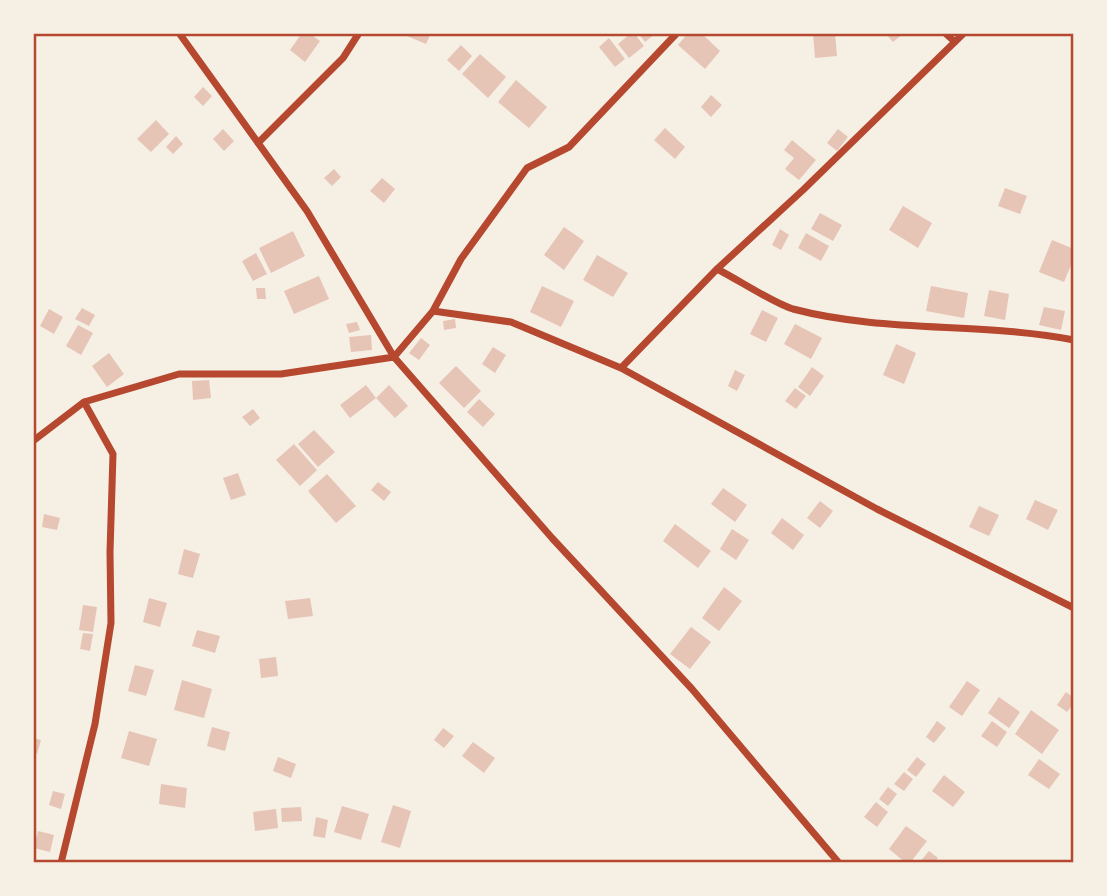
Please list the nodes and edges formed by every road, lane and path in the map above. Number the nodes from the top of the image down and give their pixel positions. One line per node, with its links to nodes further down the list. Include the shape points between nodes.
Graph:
1 (179, 33): 7 (street)
2 (359, 33): 7 (street, via 343,58)
3 (677, 33): 9 (street, via 569,147 527,168 461,259)
4 (945, 33): 6 (street)
5 (964, 33): 6 (street)
6 (955, 42): 8 (street)
7 (258, 143): 11 (street, via 306,211)
8 (717, 269): 10 (street, via 790,308 854,320 1037,333); 12 (street)
9 (433, 311): 11 (street); 12 (street, via 511,322)
10 (1074, 340)
11 (394, 357): 13 (street, via 281,374 179,374); 17 (street, via 692,690)
12 (621, 368): 15 (street, via 877,509)
13 (84, 402): 14 (street); 16 (street, via 113,454 111,623 95,724)
14 (33, 441)
15 (1074, 608)
16 (61, 863)
17 (839, 863)

